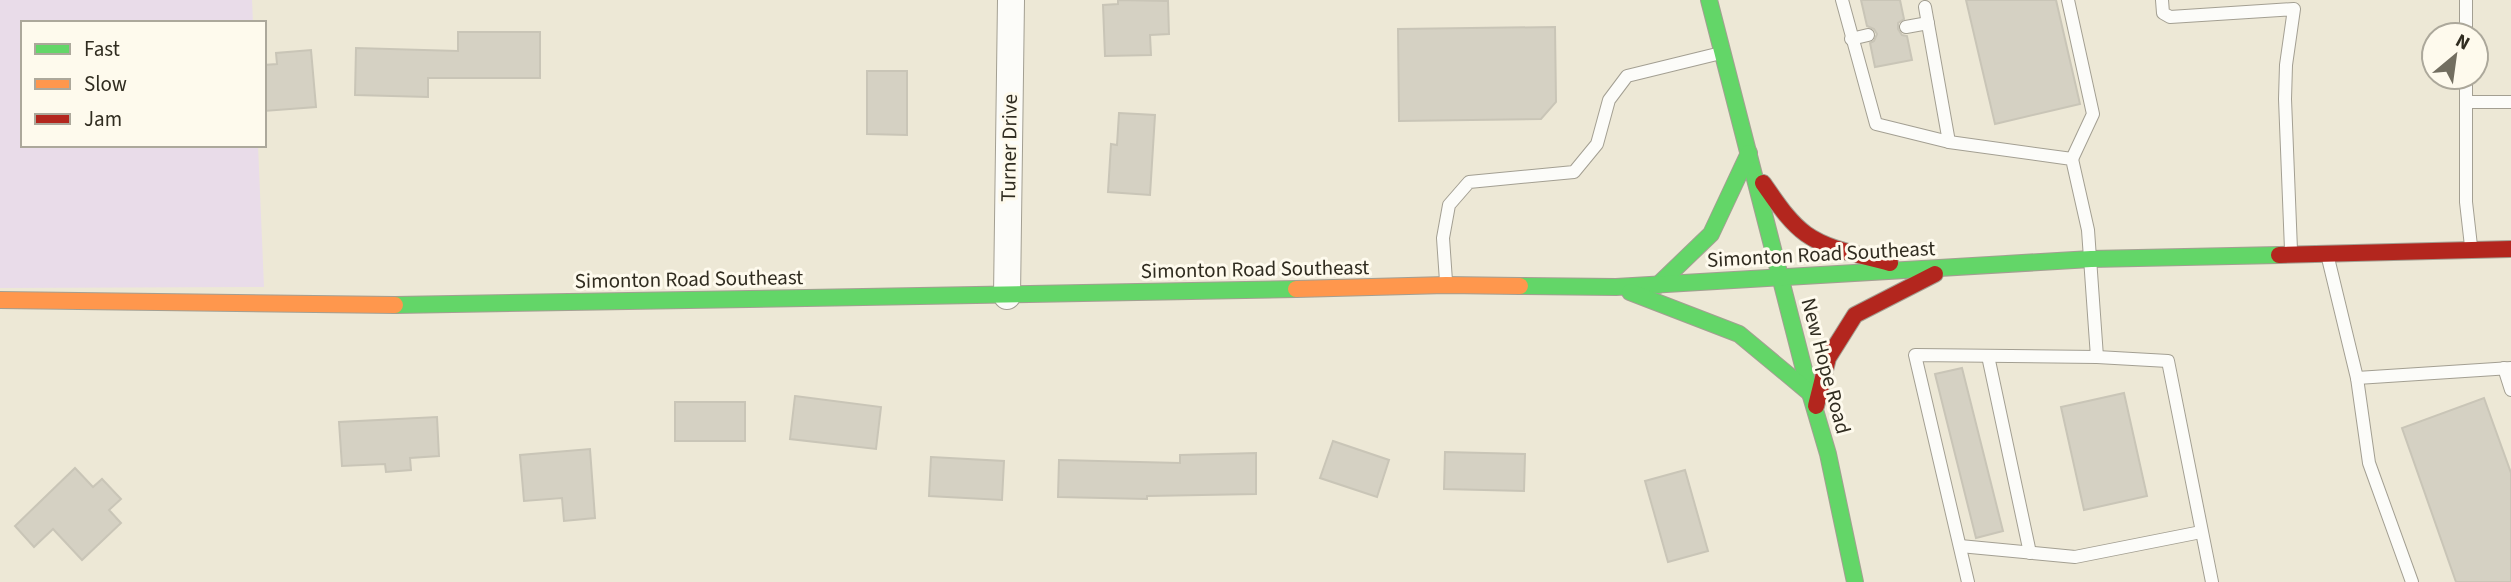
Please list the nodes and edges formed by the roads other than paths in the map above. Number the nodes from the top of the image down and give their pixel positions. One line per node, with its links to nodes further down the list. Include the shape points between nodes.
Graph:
1 (1011, 0): 32 (street, Turner Drive)
2 (1709, 0): 14 (street, New Hope Road)
3 (1842, 0): 13 (lane)
4 (2068, 0): 19 (lane, via 2093,114)
5 (2162, 0): 7 (lane, via 2163,13 2170,17)
6 (2466, 0): 9 (lane)
7 (2294, 5): 24 (lane, via 2286,65)
8 (1925, 7): 10 (lane)
9 (2466, 21)
10 (1928, 23): 11 (lane); 18 (lane)
11 (1906, 27)
12 (1868, 35): 13 (lane)
13 (1851, 38): 18 (lane, via 1876,124)
14 (1723, 53): 20 (street, New Hope Road); 29 (lane, via 1627,76 1609,100 1597,144 1574,172 1469,182 1448,205 1443,238)
15 (2466, 91): 16 (lane)
16 (2466, 102): 17 (lane); 22 (lane, via 2466,202)
17 (2511, 102)
18 (1949, 142): 19 (lane)
19 (2071, 159): 25 (lane)
20 (1751, 161): 27 (street, via 1789,218 1808,236); 28 (street, New Hope Road); 30 (street, via 1711,234)
21 (2511, 249): 22 (street, Simonton Road Southeast)
22 (2472, 250): 23 (street, Simonton Road Southeast)
23 (2327, 253): 24 (street, Simonton Road Southeast); 37 (lane)
24 (2291, 254): 25 (street, Simonton Road Southeast)
25 (2091, 259): 26 (street, Simonton Road Southeast); 35 (lane)
26 (1946, 269): 27 (street, Simonton Road Southeast); 40 (street, via 1855,315 1828,358)
27 (1914, 270): 28 (street, Simonton Road Southeast)
28 (1780, 277): 30 (street, Simonton Road Southeast); 39 (street, New Hope Road)
29 (1446, 285): 31 (street, Simonton Road Southeast); 32 (street, Simonton Road Southeast)
30 (1658, 285): 31 (street, Simonton Road Southeast)
31 (1616, 287): 39 (street, via 1739,334)
32 (1007, 296): 33 (street, Simonton Road Southeast, via 369,306)
33 (0, 300)
34 (1988, 356): 35 (lane); 42 (lane, via 1915,355); 43 (lane)
35 (2097, 356): 41 (lane, via 2168,361)
36 (2507, 368): 37 (lane); 38 (lane)
37 (2357, 378): 47 (lane, via 2369,463)
38 (2511, 390)
39 (1810, 393): 40 (street, New Hope Road)
40 (1815, 411): 44 (street, New Hope Road)
41 (2202, 532): 43 (lane, via 2075,557); 46 (lane)
42 (1959, 546): 43 (lane); 45 (lane)
43 (2030, 553)
44 (1855, 582)
45 (1968, 582)
46 (2212, 582)
47 (2412, 582)

